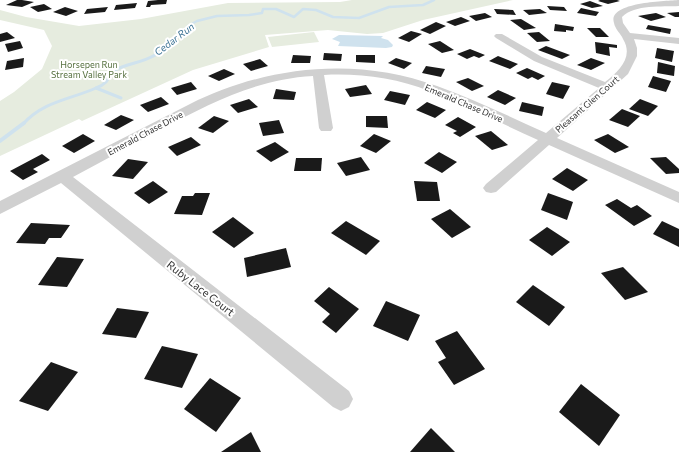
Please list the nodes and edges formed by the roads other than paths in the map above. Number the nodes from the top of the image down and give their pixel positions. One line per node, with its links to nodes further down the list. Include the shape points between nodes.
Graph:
1 (679, 3): 3 (street, Pleasant Glen Court, via 622,11 616,17)
2 (499, 36): 6 (street, via 546,64)
3 (628, 36): 4 (street); 6 (street, Pleasant Glen Court, via 632,45 632,58 624,72)
4 (679, 41)
5 (318, 72): 7 (street); 8 (street, Emerald Chase Drive, via 377,74 416,83); 9 (street, Emerald Chase Drive, via 285,75 226,91)
6 (608, 87): 8 (street, Pleasant Glen Court)
7 (326, 128)
8 (547, 139): 10 (street, Pleasant Glen Court); 11 (street, Emerald Chase Drive)
9 (62, 176): 12 (street, Emerald Chase Drive); 13 (street, Ruby Lace Court)
10 (491, 188)
11 (679, 198)
12 (0, 208)
13 (341, 399)

